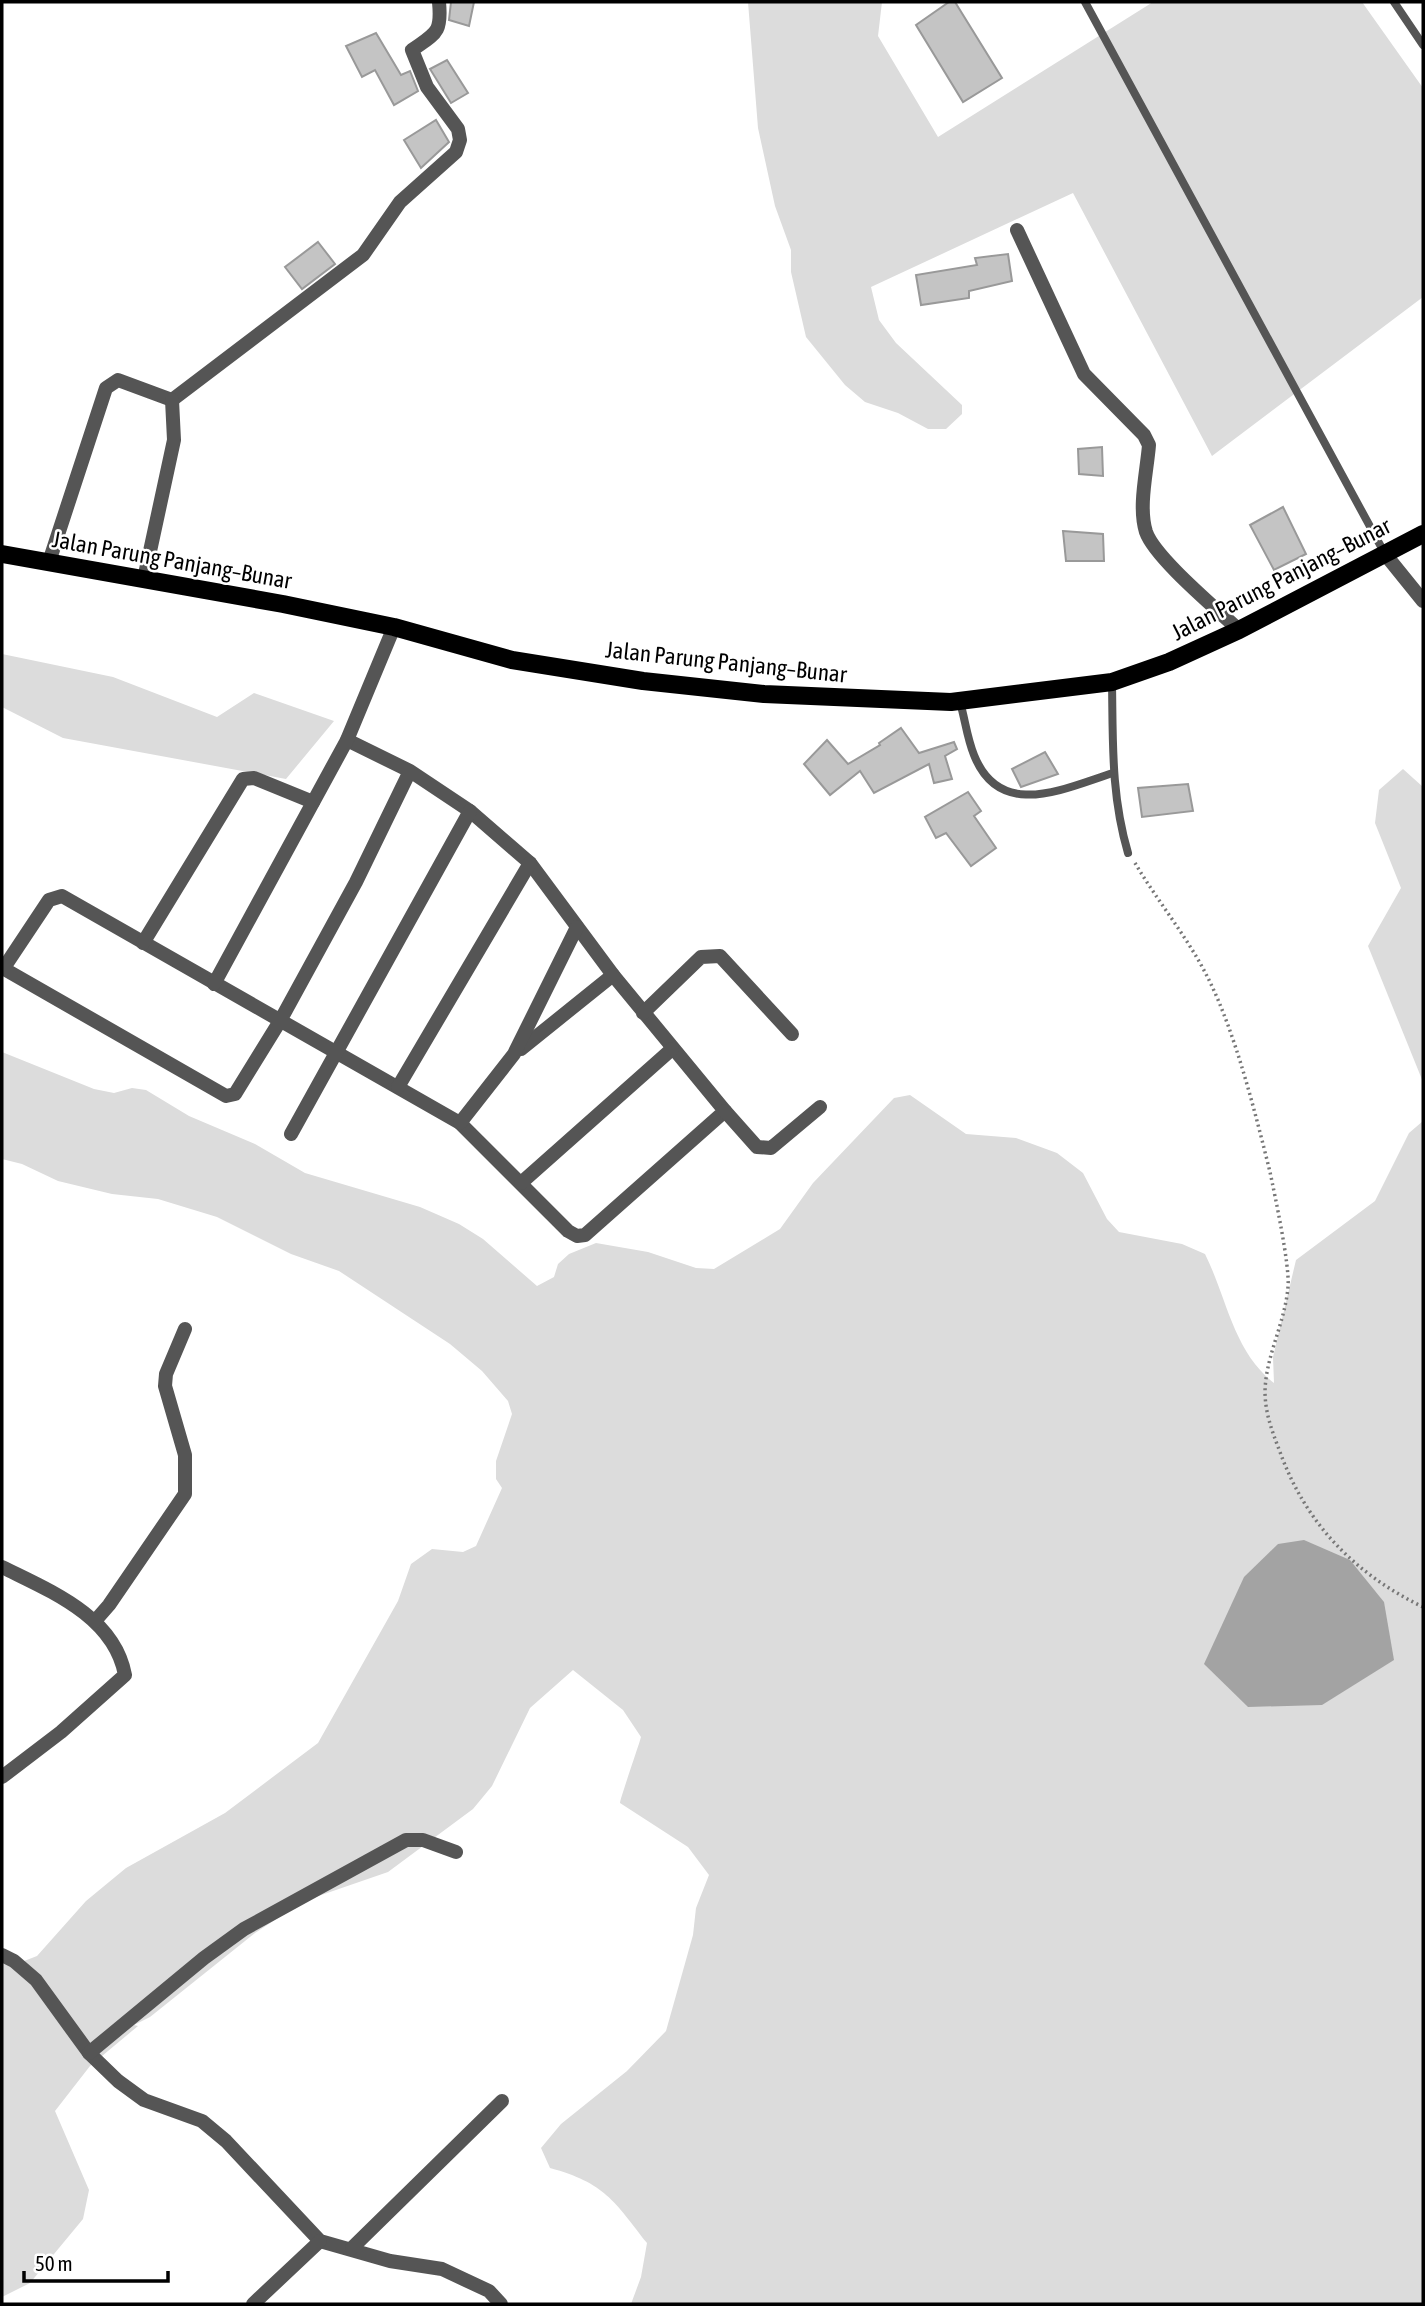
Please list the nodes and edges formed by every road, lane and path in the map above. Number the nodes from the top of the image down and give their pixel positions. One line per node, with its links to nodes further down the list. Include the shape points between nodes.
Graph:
1 (439, 2): 6 (street, via 441,25 412,50 427,87 458,129 456,152 401,202 363,255)
2 (1085, 2): 9 (lane)
3 (1394, 2): 4 (lane)
4 (1423, 45)
5 (1017, 230): 14 (street, via 1084,374 1149,445 1147,535 1184,580)
6 (172, 400): 10 (street, via 118,380 106,388); 11 (street, via 174,440)
7 (1423, 534): 9 (main road, Jalan Parung Panjang–Bunar)
8 (2, 554): 10 (main road, Jalan Parung Panjang–Bunar)
9 (1385, 554): 12 (street); 14 (main road, Jalan Parung Panjang–Bunar)
10 (49, 562): 11 (main road, Jalan Parung Panjang–Bunar)
11 (144, 579): 13 (main road, Jalan Parung Panjang–Bunar)
12 (1423, 601)
13 (394, 627): 16 (main road, Jalan Parung Panjang–Bunar, via 512,660 643,681 790,696); 17 (street)
14 (1240, 630): 15 (main road, Jalan Parung Panjang–Bunar)
15 (1112, 682): 16 (main road, Jalan Parung Panjang–Bunar); 19 (lane)
16 (960, 702): 19 (lane, via 974,756 988,776 1008,792 1037,797)
17 (347, 740): 18 (street); 20 (street)
18 (410, 771): 21 (street); 29 (street)
19 (1113, 774): 22 (lane, via 1116,815)
20 (313, 802): 25 (street, via 254,778 243,779); 27 (street)
21 (470, 811): 23 (street); 32 (street)
22 (1128, 853): 42 (path, via 1208,978 1225,1017 1270,1174 1289,1285 1267,1378 1267,1416 1292,1485 1352,1563)
23 (530, 863): 24 (street); 34 (street)
24 (578, 927): 26 (street); 33 (street)
25 (143, 943): 27 (street); 29 (street, via 55,896 5,966 9,973 226,1096 242,1087)
26 (613, 975): 28 (street); 33 (street)
27 (215, 984): 29 (street)
28 (643, 1013): 30 (street, via 701,957 720,956); 31 (street)
29 (280, 1021): 32 (street)
30 (792, 1034)
31 (672, 1049): 36 (street); 39 (street)
32 (337, 1053): 34 (street); 38 (street)
33 (514, 1054): 37 (street)
34 (398, 1087): 37 (street)
35 (820, 1107): 36 (street, via 771,1148 757,1147)
36 (725, 1111): 39 (street, via 585,1235 568,1231)
37 (460, 1123): 39 (street)
38 (291, 1134)
39 (521, 1183)
40 (185, 1329): 43 (street, via 165,1386 185,1455 184,1494)
41 (2, 1567): 43 (street, via 61,1597)
42 (1423, 1607)
43 (95, 1621): 44 (street, via 122,1657 125,1675)
44 (2, 1777)
45 (456, 1852): 47 (street, via 423,1840 406,1840 298,1897 204,1958)
46 (2, 1955): 47 (street, via 36,1980)
47 (89, 2053): 49 (street, via 144,2100 202,2121)
48 (502, 2101): 50 (street)
49 (320, 2241): 50 (street); 51 (street)
50 (352, 2248): 52 (street, via 390,2261 442,2269 489,2291)
51 (253, 2304)
52 (501, 2304)

